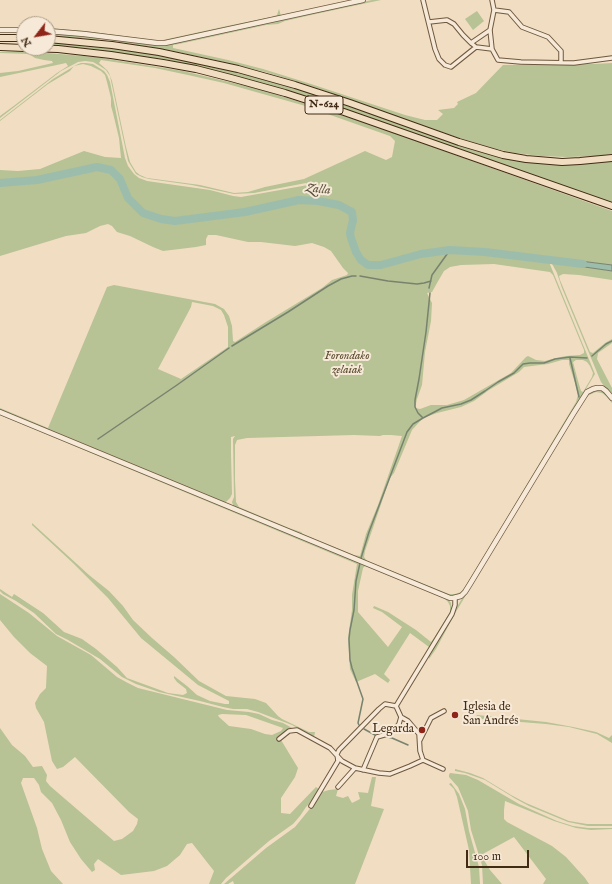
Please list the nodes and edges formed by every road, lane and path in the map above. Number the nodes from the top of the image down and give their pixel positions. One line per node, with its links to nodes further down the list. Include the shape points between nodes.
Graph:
1 (363, 0): 9 (street, via 165,43)
2 (423, 0): 5 (street)
3 (492, 0): 4 (street)
4 (494, 10): 8 (street); 20 (street, via 509,12 522,27 548,37 561,51)
5 (428, 22): 13 (street, via 446,20 454,24); 16 (street, via 435,49 445,66 451,68)
6 (0, 30): 7 (street)
7 (16, 30)
8 (490, 30): 13 (street); 18 (street)
9 (56, 32)
10 (0, 38): 11 (highway)
11 (16, 38)
12 (56, 40): 21 (highway, N-624, via 159,52 238,69 350,103 458,142 503,155 562,162)
13 (471, 43): 16 (street)
14 (0, 47): 15 (highway, N-624)
15 (16, 48)
16 (476, 48): 18 (street)
17 (56, 49): 22 (highway, N-624, via 189,68 285,93)
18 (492, 50): 20 (street, via 498,60)
19 (612, 58): 20 (street)
20 (561, 62)
21 (612, 158)
22 (612, 206)
23 (612, 398): 25 (street, via 602,388 587,392 465,592)
24 (0, 412): 25 (street)
25 (455, 598): 26 (street, via 452,614)
26 (396, 706): 28 (street); 31 (street, via 384,704)
27 (444, 711): 30 (street, via 431,718)
28 (401, 717): 30 (street, via 408,721); 35 (street, via 399,724 391,732 377,737)
29 (279, 739): 31 (street, via 289,731 297,730)
30 (420, 741): 32 (street)
31 (337, 754): 33 (street, via 342,761); 37 (street, via 338,761)
32 (423, 760): 34 (street); 35 (street, via 390,774)
33 (355, 768): 35 (street); 36 (street)
34 (443, 769)
35 (363, 770)
36 (338, 787)
37 (311, 806)

